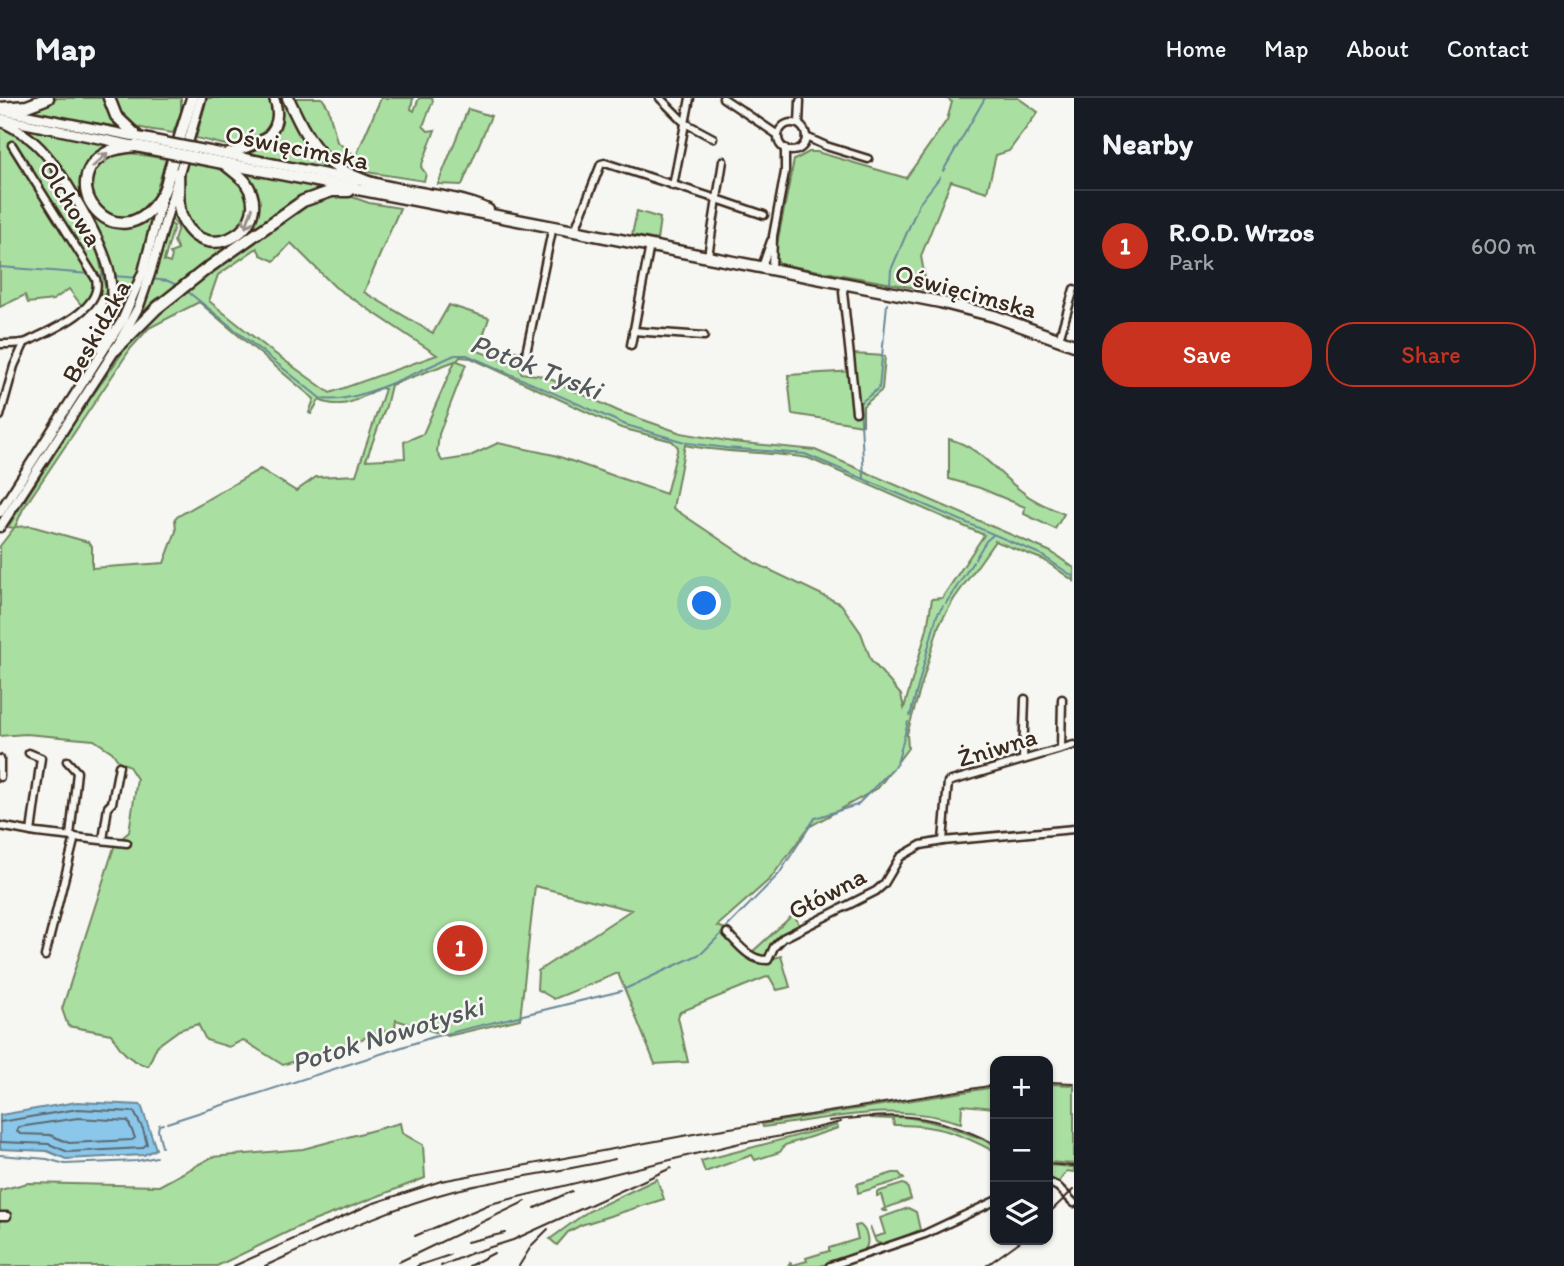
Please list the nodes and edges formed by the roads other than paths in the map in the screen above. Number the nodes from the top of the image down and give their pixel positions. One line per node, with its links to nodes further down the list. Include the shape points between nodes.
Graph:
1 (48, 98): 11 (highway)
2 (109, 98): 21 (highway, via 116,116)
3 (184, 98): 14 (highway)
4 (274, 98): 25 (main road, via 276,121 265,140)
5 (288, 98): 30 (highway, via 322,156)
6 (660, 98): 15 (street)
7 (690, 98): 15 (street)
8 (723, 98): 13 (street)
9 (199, 99): 14 (highway, Beskidzka); 29 (main road, Beskidzka)
10 (800, 102): 16 (street)
11 (0, 109): 21 (main road, Oświęcimska)
12 (0, 120): 21 (main road, Oświęcimska); 53 (main road, via 49,157 98,240 111,287 109,327)
13 (760, 122): 17 (street); 18 (street)
14 (185, 123): 32 (highway, Beskidzka)
15 (684, 123): 19 (street); 31 (street)
16 (795, 124): 17 (street); 20 (street, via 804,131)
17 (782, 127): 18 (street)
18 (778, 135): 23 (street)
19 (713, 138)
20 (805, 140): 24 (street); 26 (street)
21 (137, 141): 25 (highway, Oświęcimska, bridge); 32 (highway, one-way to 21, via 144,216 127,223 108,221 90,205 86,180 93,165 109,152)
22 (12, 145): 48 (street, Olchowa, via 96,279 96,294 76,316)
23 (785, 148): 24 (street); 28 (street)
24 (793, 150): 28 (street)
25 (224, 158): 29 (highway, one-way to 29, via 248,185 253,203 244,230 227,240 205,240 184,222); 30 (highway, Oświęcimska)
26 (868, 159)
27 (723, 161): 33 (street)
28 (785, 172): 34 (street)
29 (178, 173): 40 (main road, Beskidzka)
30 (368, 186): 35 (highway, Oświęcimska, via 467,202 502,216); 51 (highway, via 303,201 176,292)
31 (673, 186): 33 (street); 36 (street, via 601,164)
32 (163, 194): 40 (main road, Beskidzka)
33 (717, 199): 34 (street); 38 (street)
34 (776, 218): 39 (street)
35 (553, 226): 36 (highway, Oświęcimska); 52 (street, via 525,358)
36 (575, 230): 37 (highway, Oświęcimska)
37 (650, 245): 38 (highway, Oświęcimska); 44 (street)
38 (708, 256): 39 (highway, Oświęcimska)
39 (767, 268): 41 (highway, Oświęcimska)
40 (146, 273): 42 (main road, Beskidzka)
41 (845, 283): 46 (highway, Oświęcimska, via 994,316); 54 (street)
42 (143, 285): 51 (main road, Beskidzka, via 130,325); 53 (main road, Beskidzka)
43 (1074, 289): 46 (street)
44 (633, 331): 45 (street); 49 (street)
45 (704, 336)
46 (1059, 339): 50 (highway, Oświęcimska)
47 (0, 344): 48 (street, Olchowa)
48 (24, 344): 55 (street)
49 (631, 345)
50 (1074, 345)
51 (115, 350): 57 (main road, Beskidzka)
52 (499, 352)
53 (96, 366): 56 (main road, Beskidzka)
54 (856, 412)
55 (0, 416)
56 (0, 512)
57 (0, 527)
58 (1025, 699): 64 (street)
59 (1062, 699): 61 (street)
60 (1074, 744): 61 (street, Żniwna)
61 (1061, 748): 64 (street, Żniwna)
62 (29, 753): 70 (street, via 41,758)
63 (0, 759): 67 (street)
64 (1023, 759): 73 (street, Żniwna, via 948,782)
65 (67, 761): 71 (street, via 77,772)
66 (119, 766): 72 (street)
67 (0, 777)
68 (0, 826): 70 (street)
69 (1074, 829): 73 (street, Główna)
70 (32, 832): 71 (street)
71 (73, 836): 72 (street); 76 (street)
72 (103, 840): 74 (street)
73 (943, 841): 75 (street, Główna, via 910,849 876,891 783,938 768,960 752,958)
74 (127, 843)
75 (727, 933)
76 (45, 956)
77 (1053, 1184): 79 (street)
78 (990, 1203): 80 (street, via 925,1234)
79 (1074, 1203)
80 (830, 1266)

